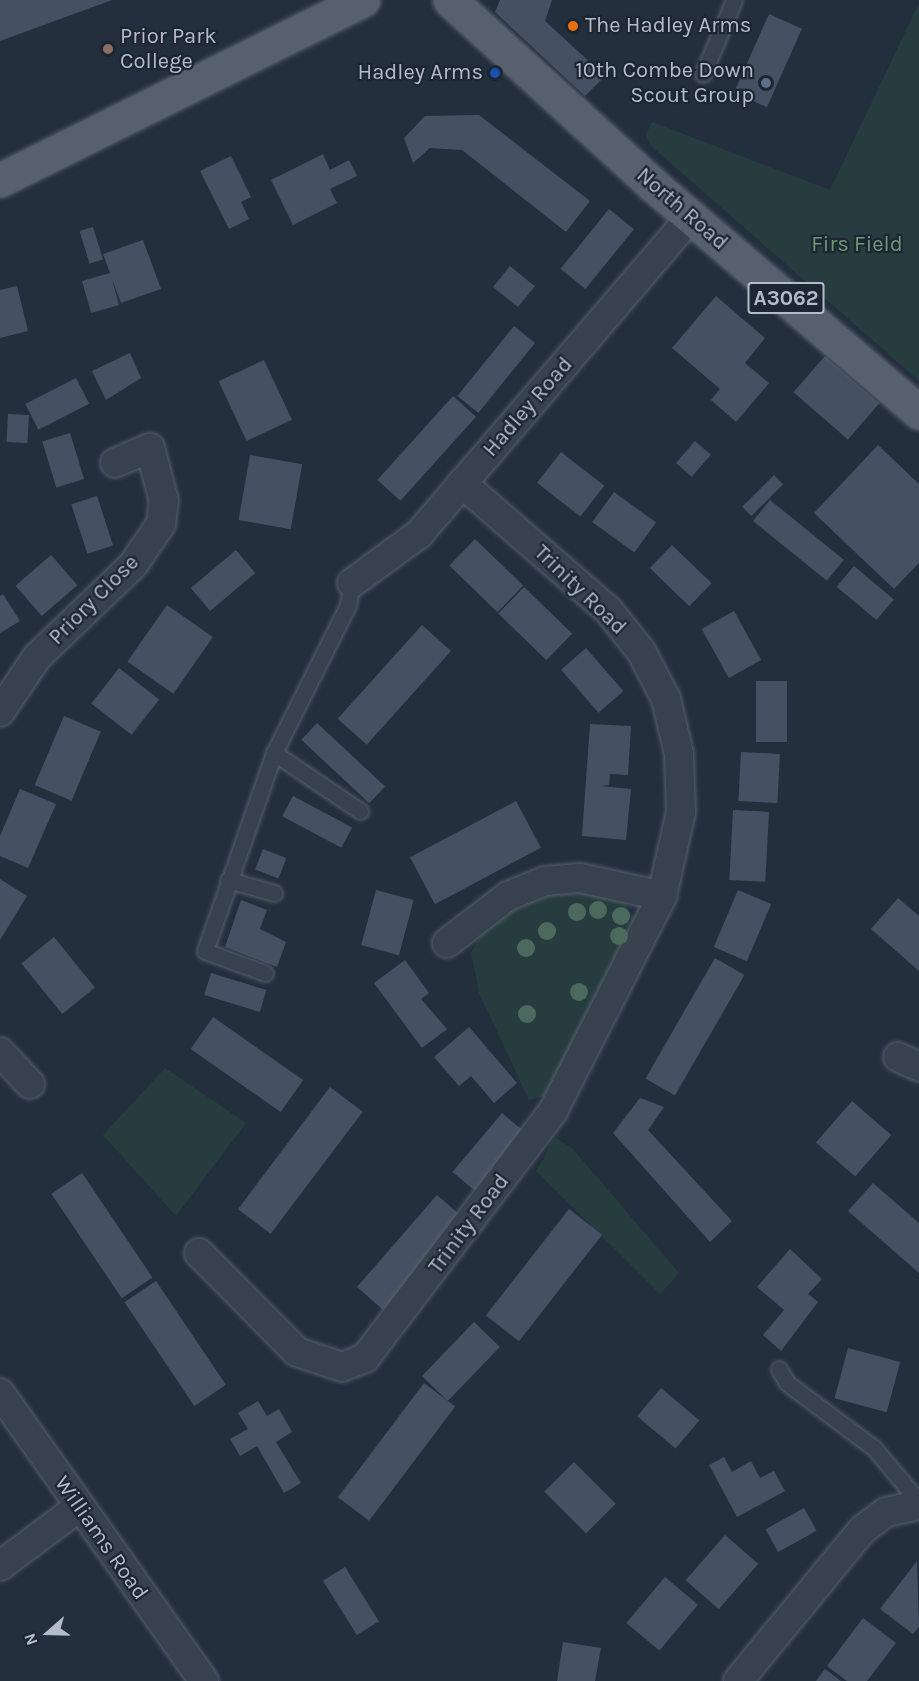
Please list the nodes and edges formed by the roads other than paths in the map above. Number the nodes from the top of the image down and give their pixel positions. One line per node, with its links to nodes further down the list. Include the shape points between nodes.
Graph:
1 (363, 0): 5 (main road)
2 (450, 0): 6 (main road, North Road / A3062)
3 (734, 0): 4 (lane)
4 (703, 74)
5 (0, 180)
6 (691, 217): 7 (main road, North Road / A3062); 9 (street, Hadley Road)
7 (919, 412)
8 (115, 463): 11 (street, Priory Close, via 150,448 164,501 161,524 133,565 37,657)
9 (462, 483): 10 (street, Hadley Road, via 419,534); 16 (street, Trinity Road, via 609,611 641,651 666,699 680,754 681,812)
10 (352, 583): 12 (lane, via 348,605)
11 (0, 712)
12 (274, 753): 13 (lane); 14 (lane)
13 (360, 811)
14 (228, 880): 15 (lane); 18 (lane, via 205,951)
15 (273, 893)
16 (662, 896): 17 (street, via 580,878 545,880 508,896); 21 (street, Trinity Road, via 553,1111 365,1358 342,1366 297,1352)
17 (447, 944)
18 (265, 973)
19 (0, 1052): 20 (street)
20 (30, 1084)
21 (199, 1253)
22 (779, 1369): 24 (lane, via 787,1383 874,1448)
23 (0, 1394): 25 (street, Williams Road)
24 (919, 1503): 28 (street, via 886,1512 862,1530)
25 (79, 1507): 26 (street); 27 (street, Williams Road)
26 (0, 1566)
27 (204, 1681)
28 (738, 1681)

